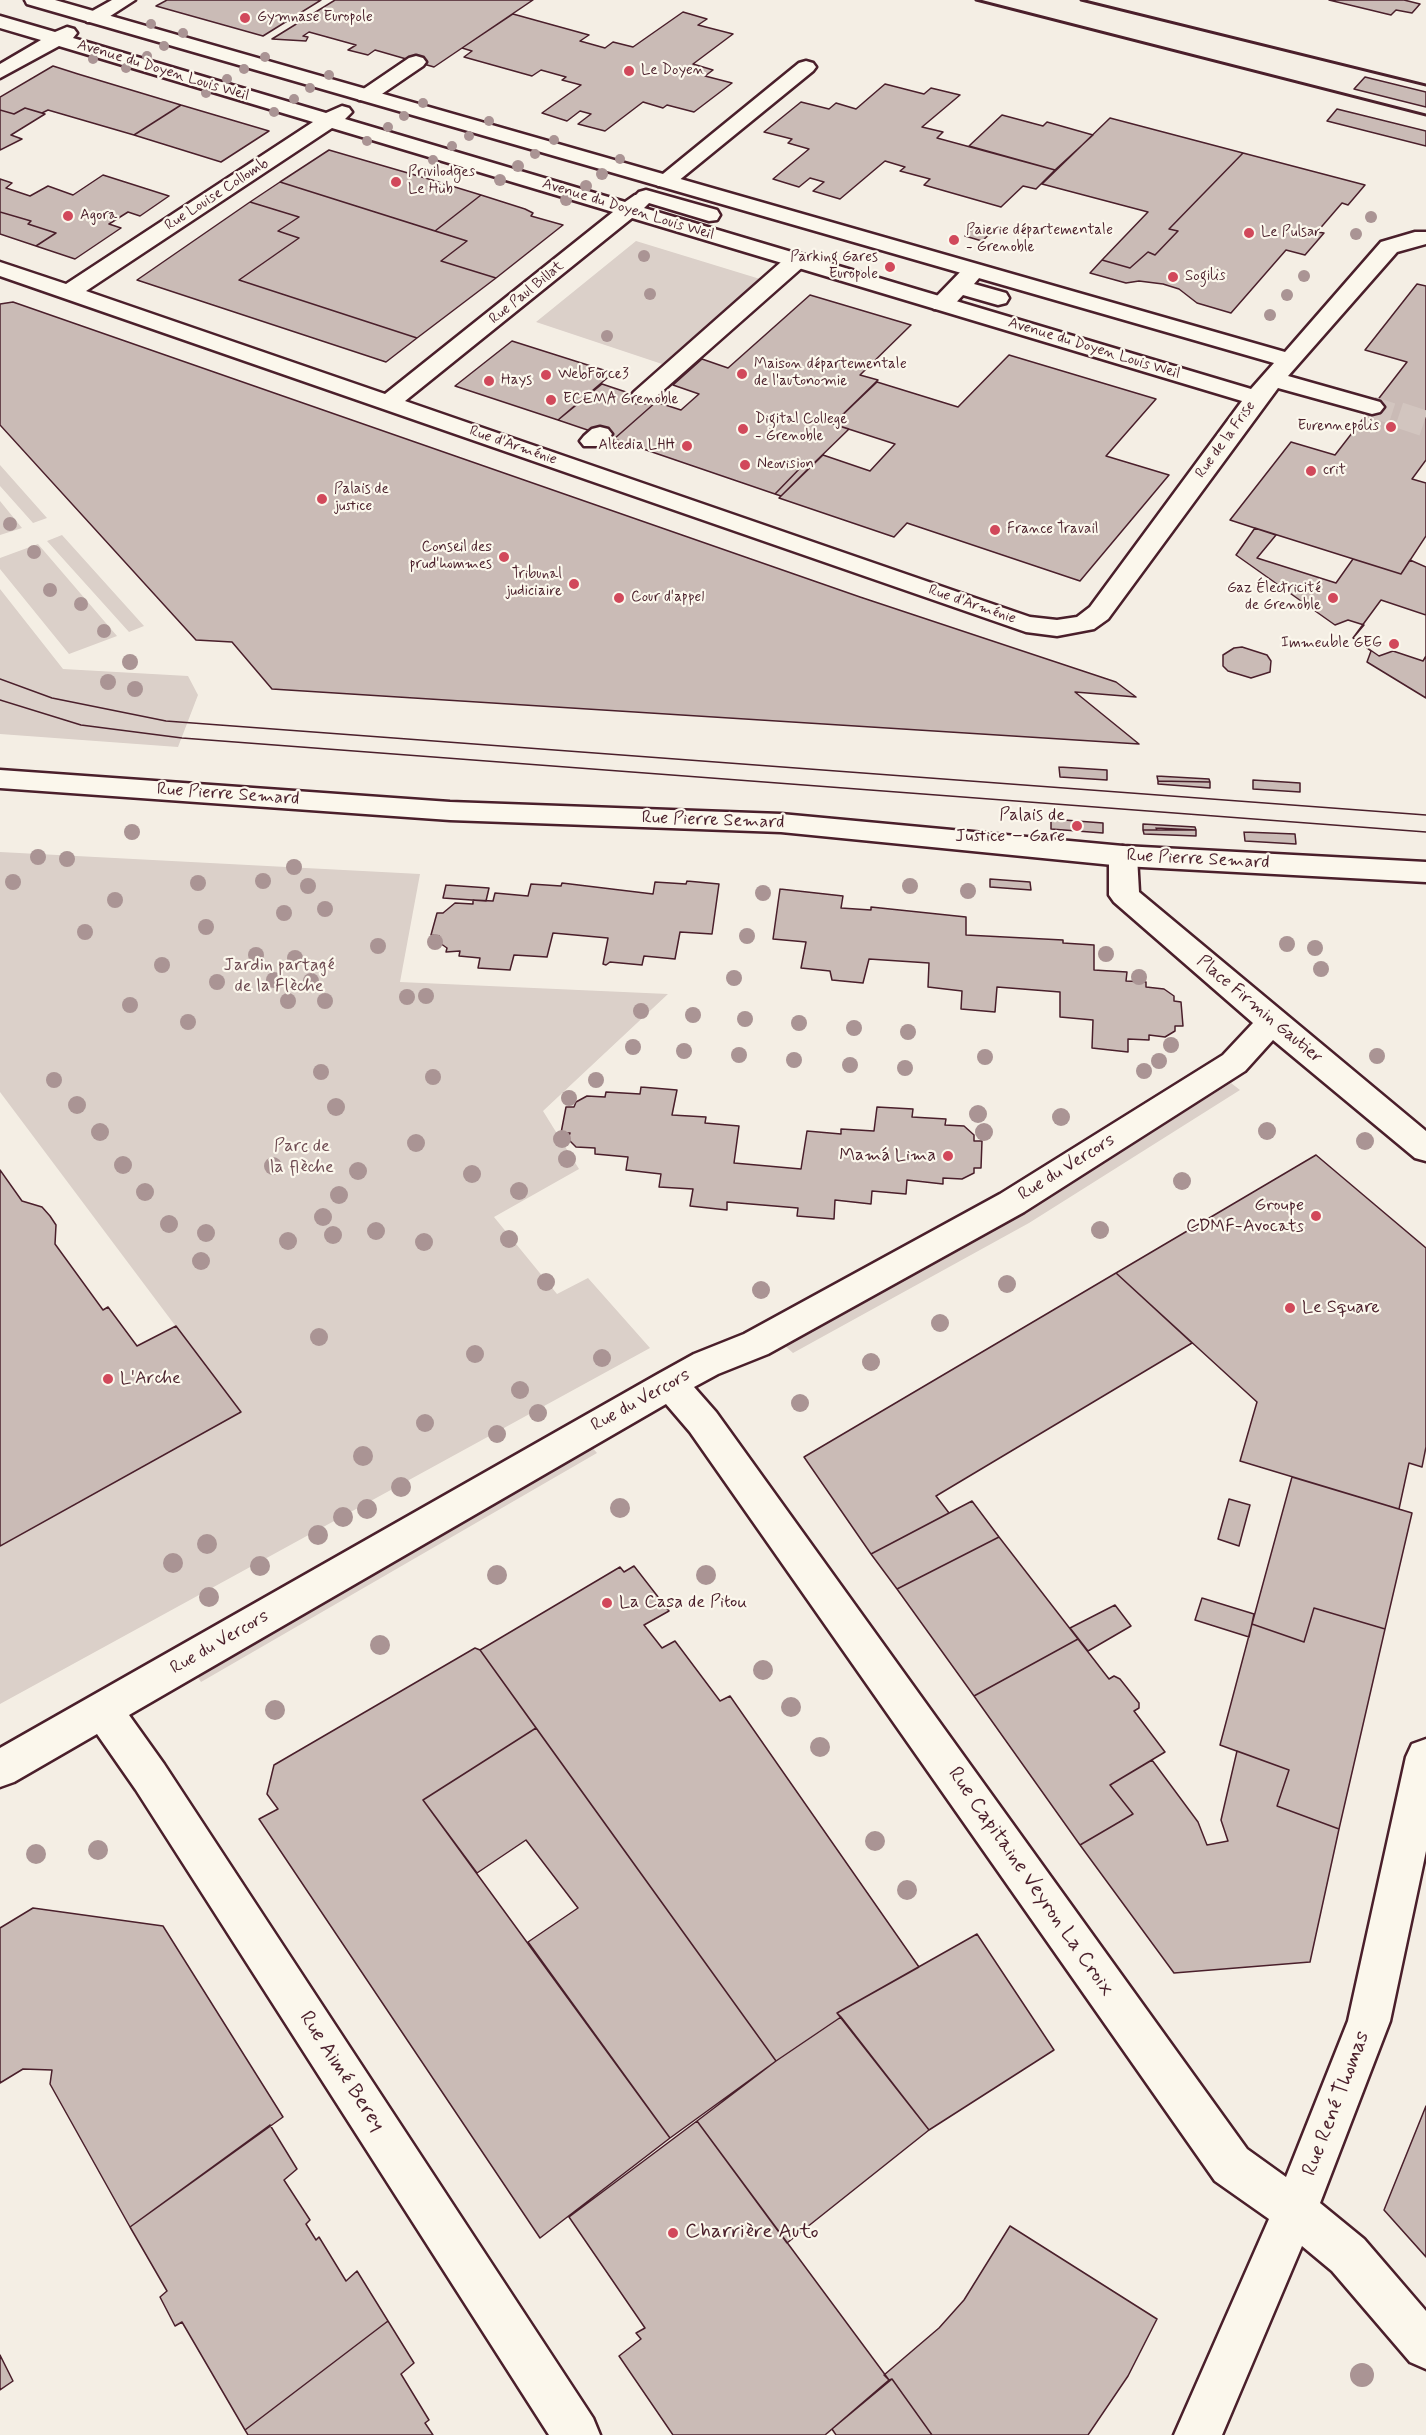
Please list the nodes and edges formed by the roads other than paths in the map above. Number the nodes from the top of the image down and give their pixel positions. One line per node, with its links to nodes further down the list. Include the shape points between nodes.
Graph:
1 (34, 0): 3 (street, Avenue du Doyen Louis Weil)
2 (126, 0): 3 (street)
3 (94, 18): 5 (street); 9 (street, Avenue du Doyen Louis Weil)
4 (0, 22): 5 (street, Avenue du Doyen Louis Weil)
5 (56, 39): 8 (street); 10 (street, Avenue du Doyen Louis Weil)
6 (416, 62): 9 (street, Rue Louise Collomb)
7 (806, 67): 11 (street, Rue Paul Billat)
8 (0, 72)
9 (366, 96): 10 (street, Rue Louise Collomb); 11 (street, Avenue du Doyen Louis Weil)
10 (329, 121): 12 (street, Avenue du Doyen Louis Weil); 18 (street, Rue Louise Collomb)
11 (665, 182): 12 (street, Rue Paul Billat); 17 (street, Avenue du Doyen Louis Weil)
12 (637, 203): 13 (street); 15 (street, Avenue du Doyen Louis Weil); 25 (street, Rue Paul Billat)
13 (710, 215)
14 (1426, 238): 21 (street, Rue de la Frise, via 1389,247)
15 (797, 260): 20 (street, Avenue du Doyen Louis Weil); 23 (street)
16 (0, 269): 18 (street, Rue d'Arménie)
17 (966, 279): 19 (street); 20 (street); 21 (street, Avenue du Doyen Louis Weil)
18 (68, 292): 25 (street, Rue d'Arménie)
19 (998, 298)
20 (942, 304): 24 (street, Avenue du Doyen Louis Weil)
21 (1289, 360): 22 (street, Rue de la Frise)
22 (1273, 379): 24 (street, Rue de la Frise); 26 (street)
23 (642, 397)
24 (1256, 398): 27 (street, Rue de la Frise, via 1099,613 1085,623 1057,628)
25 (388, 403): 27 (street, Rue d'Arménie)
26 (1372, 407)
27 (1026, 624)
28 (0, 779): 29 (street, Rue Pierre Semard, via 450,811 781,823)
29 (1124, 856): 30 (street, Rue Pierre Semard); 31 (street, Place Firmin Gautier, via 1124,895)
30 (1426, 872)
31 (1272, 1022): 32 (street, Place Firmin Gautier); 33 (street, Rue du Vercors, via 1234,1064 1012,1203 756,1344)
32 (1426, 1149)
33 (670, 1384): 34 (street, Rue du Vercors); 37 (street, Rue Capitaine Veyron La Croix, via 703,1422 1231,2165)
34 (103, 1711): 36 (street, Rue du Vercors); 39 (street, Rue Aimé Berey, via 150,1777)
35 (1426, 1757): 37 (street, Rue René Thomas, via 1369,2021)
36 (0, 1769)
37 (1295, 2211): 38 (street, Rue Capitaine Veyron La Croix, via 1348,2255); 40 (street, Rue René Thomas)
38 (1426, 2346)
39 (576, 2435)
40 (1198, 2435)

